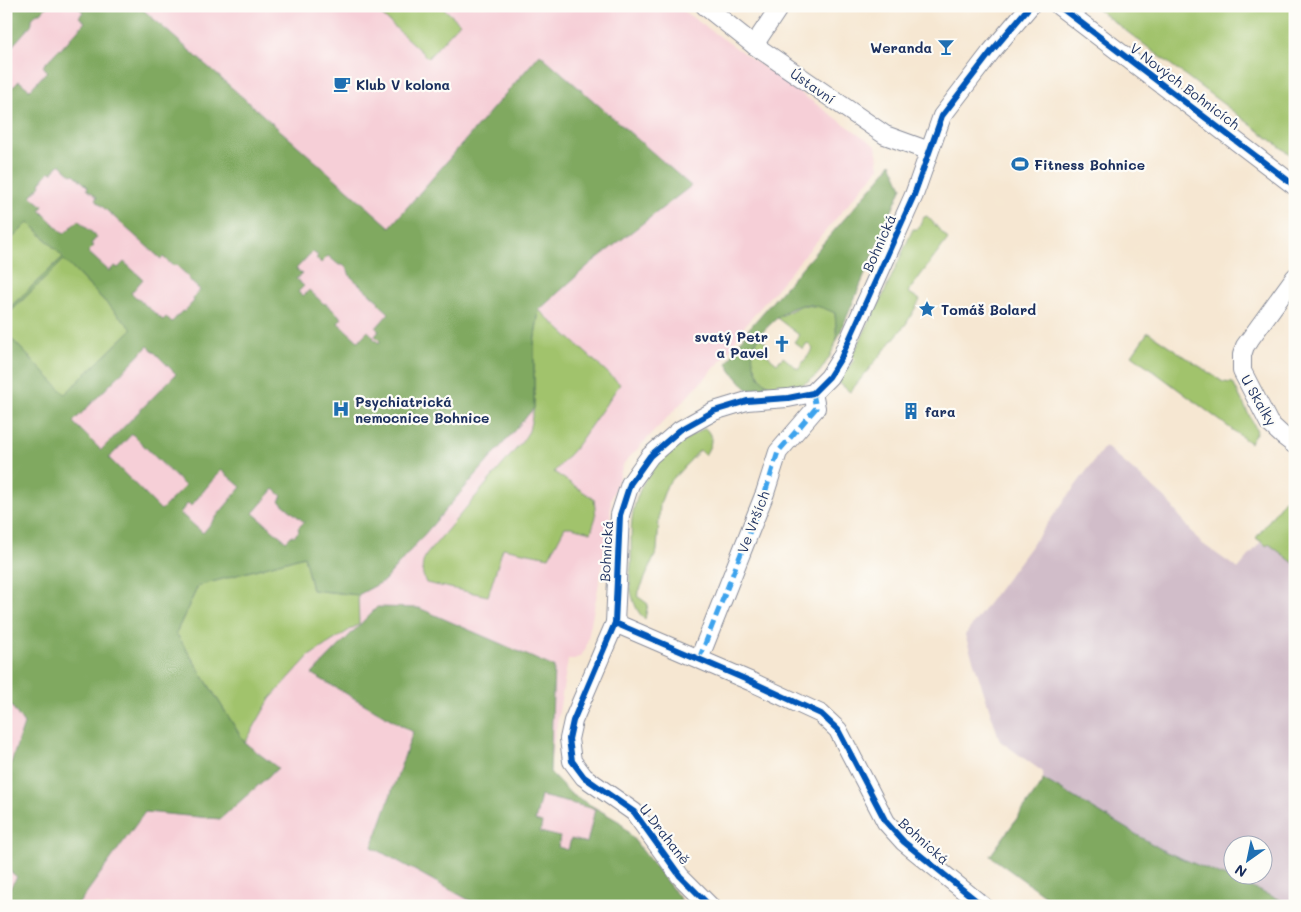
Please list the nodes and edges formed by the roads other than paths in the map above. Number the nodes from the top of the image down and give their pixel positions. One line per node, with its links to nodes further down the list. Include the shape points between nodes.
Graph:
1 (705, 6): 5 (street, Ústavní)
2 (780, 6): 5 (street)
3 (1030, 6): 6 (street, Bohnická, via 942,116)
4 (1059, 6): 7 (street, V Nových Bohnicích)
5 (754, 45): 6 (street, Ústavní, via 885,135)
6 (929, 151): 9 (street, Bohnická, via 914,195 842,358 829,378)
7 (1295, 186)
8 (1295, 277): 10 (street, U Skalky, via 1245,346 1242,355 1242,371 1270,423)
9 (813, 393): 11 (street, Bohnická, via 746,401 714,411 680,430 650,456 630,484 620,515); 12 (street, Ve Vrších, via 816,408 778,452)
10 (1295, 445)
11 (615, 623): 12 (street, Bohnická); 13 (street, U Drahaně, via 573,720 569,740 572,761 584,777 634,812 680,876)
12 (699, 659): 14 (street, Bohnická, via 821,714 838,730 886,822 904,842)
13 (710, 906)
14 (983, 906)

